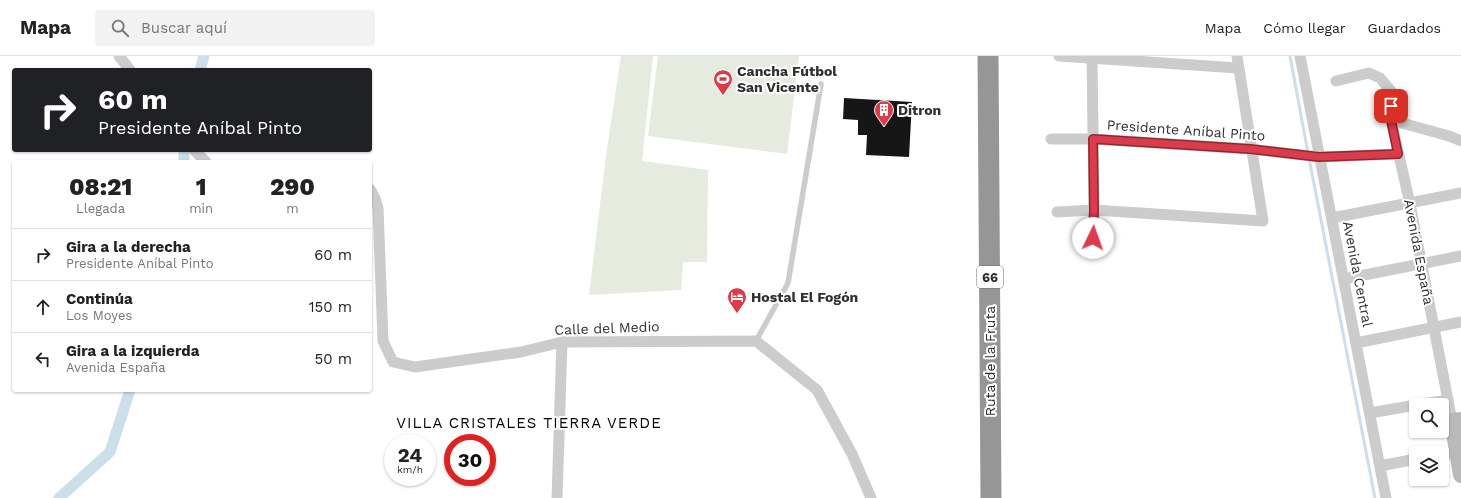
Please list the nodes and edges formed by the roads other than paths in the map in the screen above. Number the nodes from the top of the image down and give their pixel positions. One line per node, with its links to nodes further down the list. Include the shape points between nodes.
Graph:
1 (119, 56): 8 (street)
2 (988, 56): 47 (highway, Ruta de la Fruta / 66)
3 (1059, 56): 6 (street)
4 (1237, 56): 9 (street)
5 (1300, 56): 19 (street, Avenida Central)
6 (1092, 57): 7 (street); 14 (street)
7 (1166, 60): 9 (street)
8 (128, 68)
9 (1238, 68): 16 (street)
10 (1336, 81): 12 (street, Avenida España, via 1369,73 1380,78 1391,91)
11 (821, 84): 34 (lane, via 788,283)
12 (1391, 120): 15 (street); 18 (street, Avenida España)
13 (1051, 139): 14 (street, Presidente Aníbal Pinto)
14 (1093, 139): 16 (street, Presidente Aníbal Pinto); 24 (street)
15 (1461, 141)
16 (1250, 149): 19 (street, Presidente Aníbal Pinto); 24 (street, via 1263,221)
17 (196, 152): 20 (street)
18 (1398, 154): 19 (street, Presidente Aníbal Pinto); 23 (street, Avenida España)
19 (1312, 156): 26 (street, Avenida Central)
20 (204, 160)
21 (372, 193): 33 (street, Calle del Medio, via 378,208 383,341 393,362 415,367 521,352)
22 (1461, 193): 23 (street)
23 (1410, 204): 26 (street); 29 (street, Avenida España)
24 (1094, 210): 25 (street); 27 (street)
25 (1057, 212)
26 (1332, 218): 30 (street, Avenida Central)
27 (1093, 238)
28 (1461, 256): 29 (street)
29 (1422, 264): 30 (street); 32 (street, Avenida España)
30 (1344, 279): 35 (street, Avenida Central)
31 (1461, 322): 32 (street)
32 (1434, 328): 35 (street); 36 (street, Avenida España)
33 (562, 342): 34 (street, Calle del Medio); 45 (street)
34 (756, 342): 46 (street, via 817,390 852,454)
35 (1356, 343): 39 (street, Avenida Central)
36 (1448, 398)
37 (1449, 402): 40 (street, Avenida España)
38 (1409, 406): 39 (street)
39 (1370, 413): 43 (street, Avenida Central)
40 (1457, 421): 41 (street, Avenida España)
41 (1450, 453): 44 (street, Avenida España)
42 (1409, 460): 43 (street)
43 (1380, 466): 48 (street, Avenida Central)
44 (1461, 475)
45 (557, 498)
46 (871, 498)
47 (991, 498)
48 (1386, 498)

